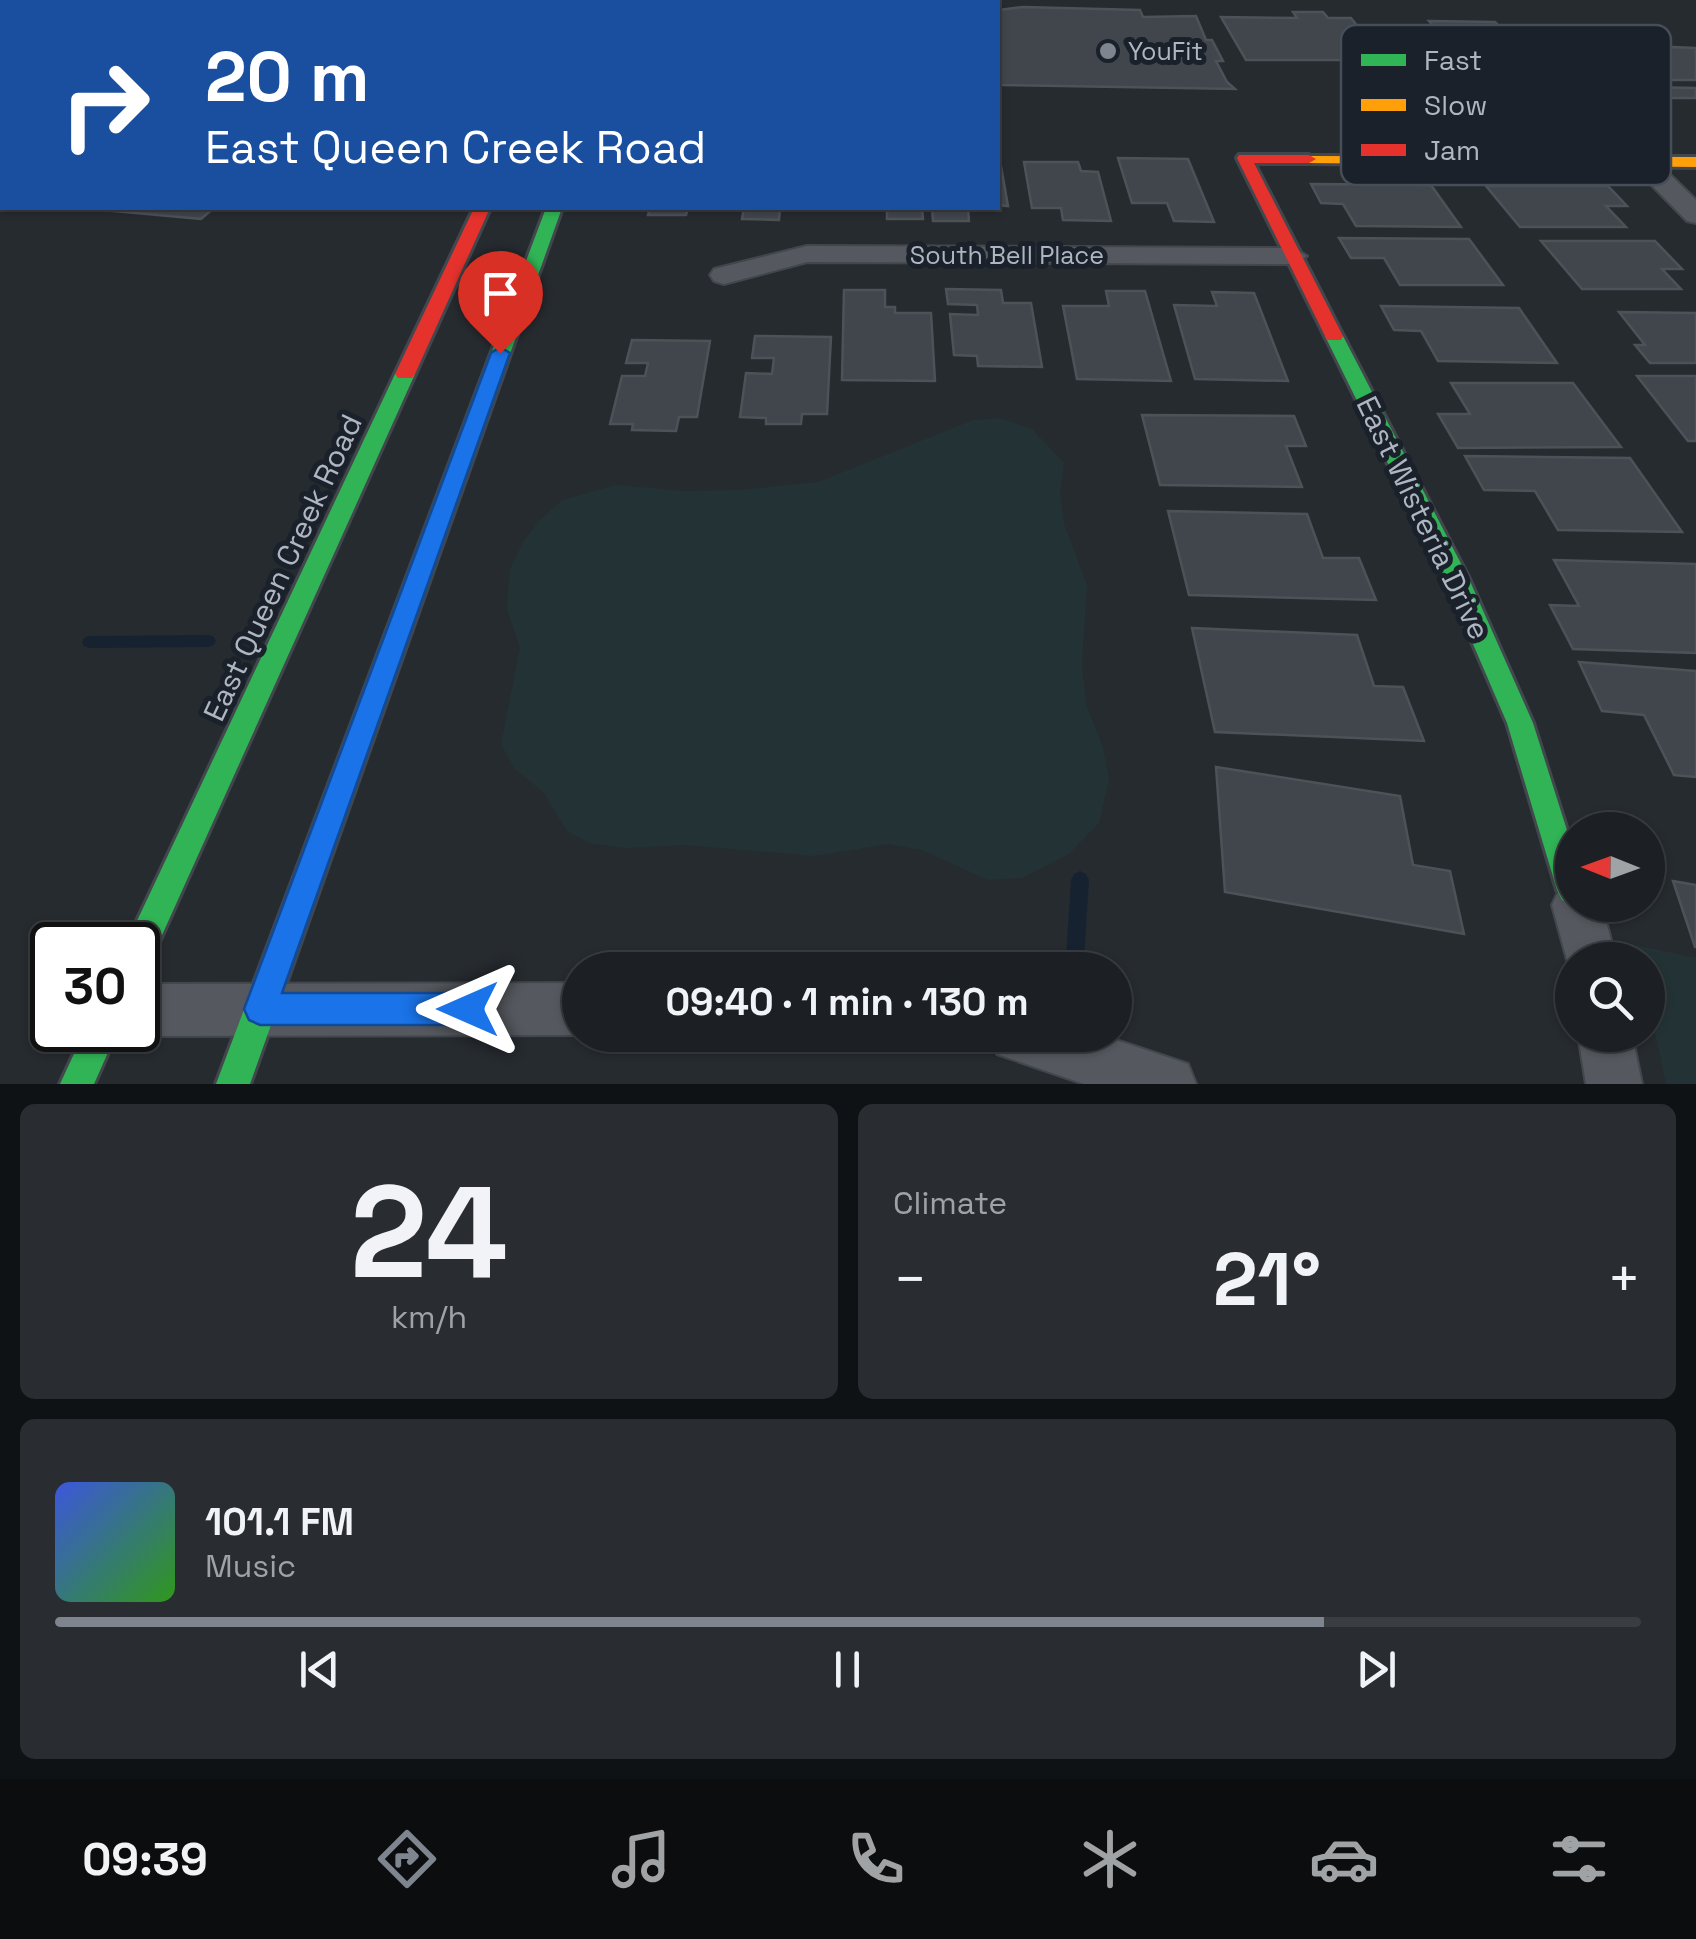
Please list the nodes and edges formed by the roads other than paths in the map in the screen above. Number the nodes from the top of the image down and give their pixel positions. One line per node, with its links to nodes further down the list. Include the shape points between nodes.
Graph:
1 (1341, 159): 6 (main road, East Wisteria Drive, via 1244,158)
2 (1665, 185): 5 (street)
3 (481, 210): 9 (main road, East Queen Creek Road)
4 (553, 210): 10 (main road)
5 (1696, 215)
6 (1293, 256): 7 (street, South Bell Place, via 808,254); 8 (main road, East Wisteria Drive, via 1456,579 1520,724)
7 (724, 275)
8 (1555, 836)
9 (152, 922)
10 (260, 1009): 11 (street); 12 (street); 17 (main road)
11 (562, 1009)
12 (160, 1010)
13 (92, 1052): 16 (main road)
14 (1069, 1052): 18 (street)
15 (1608, 1052): 19 (street)
16 (77, 1084)
17 (232, 1084)
18 (1168, 1084)
19 (1614, 1084)

